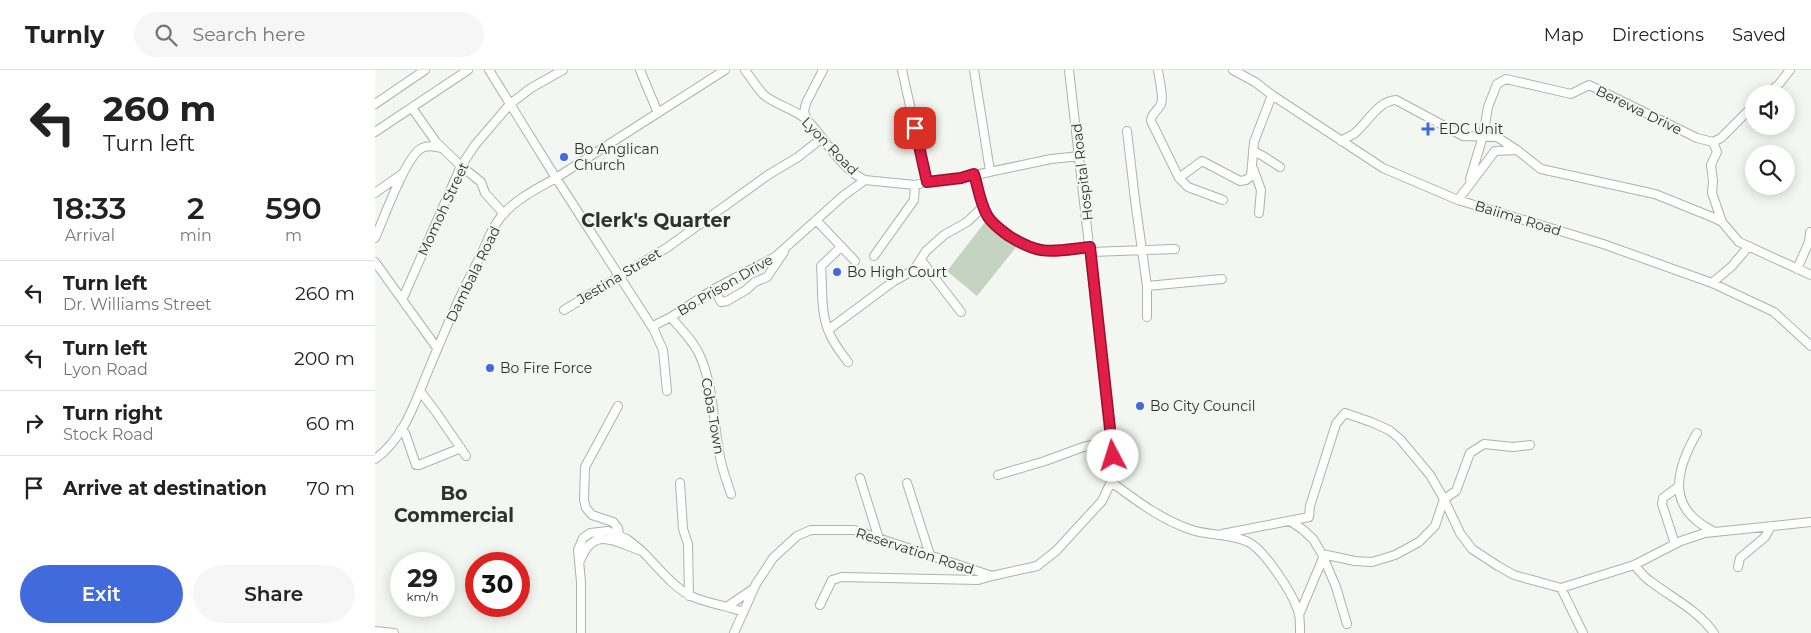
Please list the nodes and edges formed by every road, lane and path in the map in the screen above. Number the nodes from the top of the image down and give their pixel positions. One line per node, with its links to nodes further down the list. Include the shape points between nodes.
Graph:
1 (425, 70): 18 (street)
2 (468, 70): 20 (street)
3 (489, 70): 19 (street)
4 (563, 70): 19 (street, Momoh Street)
5 (640, 70): 22 (street)
6 (725, 70): 22 (street, Dambala Road)
7 (745, 70): 21 (street, Lyon Road, via 764,95)
8 (823, 70): 17 (street)
9 (902, 70): 44 (street)
10 (974, 70): 38 (street)
11 (1069, 70): 34 (street, Hospital Road)
12 (1158, 70): 42 (street, via 1162,100 1151,121)
13 (1233, 70): 16 (street, Baiima Road)
14 (1790, 70): 15 (street)
15 (1778, 85)
16 (1272, 95): 29 (street, Baiima Road); 33 (street)
17 (806, 103): 21 (street); 24 (street, via 804,112)
18 (375, 104)
19 (510, 104): 35 (street, Momoh Street, via 483,134); 41 (street)
20 (412, 108): 26 (street); 31 (street)
21 (793, 110): 24 (street, Lyon Road)
22 (658, 114): 41 (street, Dambala Road)
23 (1745, 114): 30 (street)
24 (807, 120): 28 (street, Lyon Road)
25 (1127, 131): 61 (street)
26 (375, 132)
27 (1483, 136): 29 (street, via 1463,136 1396,100 1389,100 1354,134); 30 (street, Berewa Drive, via 1488,107 1497,84 1506,79 1571,94 1589,86 1697,138); 32 (street, via 1497,137); 45 (street, Berewa Drive)
28 (822, 138): 43 (street, Lyon Road); 69 (street, Jestina Street, via 668,247)
29 (1341, 141): 49 (street, Baiima Road, via 1383,168)
30 (1713, 142): 54 (street, via 1717,152 1711,165 1712,193)
31 (443, 148): 35 (street); 39 (street, via 431,145 420,148)
32 (1517, 150): 45 (street, via 1495,151); 54 (street, via 1541,169 1655,194)
33 (1253, 152): 36 (street); 37 (street)
34 (1080, 156): 38 (street, Lyon Road); 60 (street, Hospital Road)
35 (461, 166): 52 (street, via 481,182 485,193); 74 (street, Momoh Street)
36 (1253, 168): 42 (street, via 1251,176 1240,181 1202,161); 51 (street, via 1261,190)
37 (1280, 168)
38 (991, 171): 40 (street, Lyon Road)
39 (402, 174): 47 (street); 56 (street)
40 (974, 174): 44 (street, Lyon Road); 50 (street)
41 (556, 178): 52 (street, Dambala Road, via 530,192); 69 (street)
42 (1179, 178): 48 (street, via 1188,187)
43 (865, 180): 46 (street, Lyon Road); 53 (street, Bo Prison Drive)
44 (927, 182): 46 (street, Lyon Road)
45 (1469, 183): 49 (street)
46 (915, 185): 63 (street, via 914,200)
47 (375, 193)
48 (1223, 200)
49 (1458, 200): 71 (street, Baiima Road, via 1603,244)
50 (984, 206): 60 (street, via 987,216 1003,232 1039,251); 64 (street, via 926,250)
51 (1259, 213)
52 (504, 214): 82 (street, Dambala Road, via 490,232)
53 (817, 220): 57 (street, Bo Prison Drive); 59 (street)
54 (1722, 222): 58 (street, via 1739,242)
55 (1809, 232): 67 (street, via 1809,242)
56 (375, 238)
57 (789, 244): 73 (street, Bo Prison Drive, via 775,257); 73 (street, via 767,277 746,290 721,302)
58 (1749, 246): 67 (street); 71 (street)
59 (841, 247): 65 (street); 80 (street, via 821,266)
60 (1091, 249): 61 (street); 89 (street, Hospital Road)
61 (1143, 250): 62 (street); 72 (street)
62 (1175, 250)
63 (874, 256)
64 (921, 260): 76 (street); 80 (street, via 914,270 893,281)
65 (855, 261)
66 (375, 262): 74 (street)
67 (1797, 269): 68 (street)
68 (1811, 275)
69 (618, 276): 75 (street, Jestina Street); 79 (street)
70 (1222, 279): 72 (street)
71 (1712, 283): 81 (street, Baiima Road, via 1773,312)
72 (1147, 286): 78 (street)
73 (714, 289): 77 (street, Bo Prison Drive)
74 (403, 298): 82 (street)
75 (564, 310)
76 (961, 312)
77 (671, 317): 79 (street, Bo Prison Drive, via 655,325); 100 (street, Coba Town, via 701,356 712,395 720,458)
78 (1147, 317)
79 (654, 330): 85 (street, via 663,350)
80 (828, 330): 83 (street)
81 (1811, 346)
82 (437, 348): 84 (street, Dambala Road)
83 (848, 362)
84 (420, 391): 87 (street, Dambala Road); 91 (street)
85 (667, 391)
86 (618, 406): 107 (street, via 585,467 584,500 592,516 613,522)
87 (401, 429): 91 (street, via 415,465); 93 (street, Dambala Road, via 387,451)
88 (1697, 433): 99 (street, via 1686,453)
89 (1112, 441): 94 (street, via 1083,447); 96 (street, Hospital Road)
90 (1530, 445): 101 (street, via 1481,445 1470,453 1455,491)
91 (461, 448): 92 (street)
92 (466, 456)
93 (375, 459)
94 (998, 475)
95 (860, 478): 108 (street)
96 (1111, 482): 106 (street, via 1159,516 1192,530); 116 (street, Reservation Road, via 1102,501 1056,551 1037,566)
97 (680, 483): 119 (street, via 683,529 688,544)
98 (907, 483): 111 (street)
99 (1677, 487): 105 (street, via 1685,510 1702,526); 109 (street, via 1663,498 1662,504)
100 (731, 494)
101 (1444, 499): 102 (street, via 1430,475 1400,439 1389,430 1345,413 1337,424 1309,516); 112 (street, via 1435,526 1419,542 1395,555 1372,562); 117 (street, via 1460,533 1472,549 1514,575)
102 (1290, 521): 106 (street); 112 (street, via 1313,539)
103 (1811, 522): 104 (street)
104 (1771, 526): 105 (street); 115 (street, via 1765,537 1740,558)
105 (1713, 531): 109 (street)
106 (1222, 534): 123 (street, via 1247,541 1262,554 1275,569)
107 (619, 535): 110 (street); 113 (street, via 608,531 590,533 583,538 578,550)
108 (879, 538): 111 (street, Reservation Road); 118 (street, Reservation Road, via 854,530 811,530 797,536 773,558)
109 (1675, 544): 114 (street)
110 (642, 551): 113 (street, via 602,538 594,540); 119 (street)
111 (929, 555): 116 (street, Reservation Road)
112 (1323, 556): 123 (street); 124 (street)
113 (580, 561): 127 (street)
114 (1634, 565): 117 (street); 131 (street, via 1649,580 1687,606)
115 (1739, 567)
116 (992, 576): 120 (street, via 978,580 842,577 832,580)
117 (1561, 588): 130 (street)
118 (753, 589): 121 (street); 122 (street, Reservation Road)
119 (689, 596): 121 (street, via 716,606)
120 (820, 605)
121 (728, 606): 122 (street)
122 (743, 612): 128 (street, Reservation Road)
123 (1299, 615): 129 (street)
124 (1347, 624)
125 (375, 630): 126 (street)
126 (394, 633)
127 (581, 633)
128 (734, 633)
129 (1300, 633)
130 (1583, 633)
131 (1714, 633)

